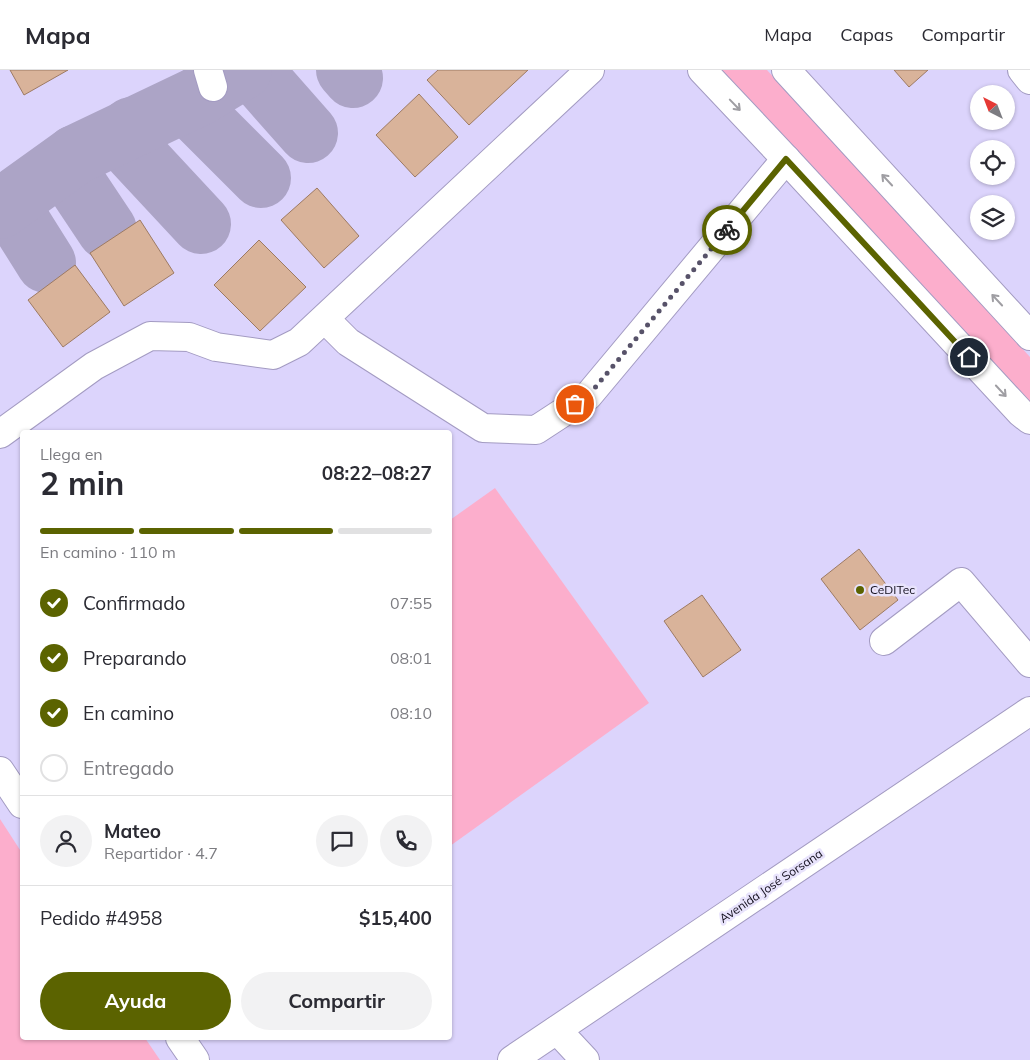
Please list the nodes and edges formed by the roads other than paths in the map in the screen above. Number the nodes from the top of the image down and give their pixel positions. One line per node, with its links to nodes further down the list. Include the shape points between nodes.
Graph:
1 (590, 70): 7 (street)
2 (702, 70): 6 (street, one-way to 6)
3 (786, 70): 8 (street, one-way to 3)
4 (1022, 70): 5 (street)
5 (1030, 80)
6 (786, 159): 7 (street, via 588,396 536,430 483,428 348,342); 9 (street, one-way to 9)
7 (325, 319): 10 (street, via 299,342 273,355 216,347 189,337 150,336 94,366)
8 (1030, 336)
9 (1030, 420)
10 (0, 434)
11 (884, 641): 12 (street, via 961,582)
12 (1030, 663)
13 (1030, 711): 16 (street, Avenida José Sorsana)
14 (0, 771): 15 (street)
15 (20, 801)
16 (557, 1030): 19 (street, Avenida José Sorsana); 20 (street)
17 (181, 1040): 18 (street)
18 (195, 1060)
19 (512, 1060)
20 (585, 1060)

